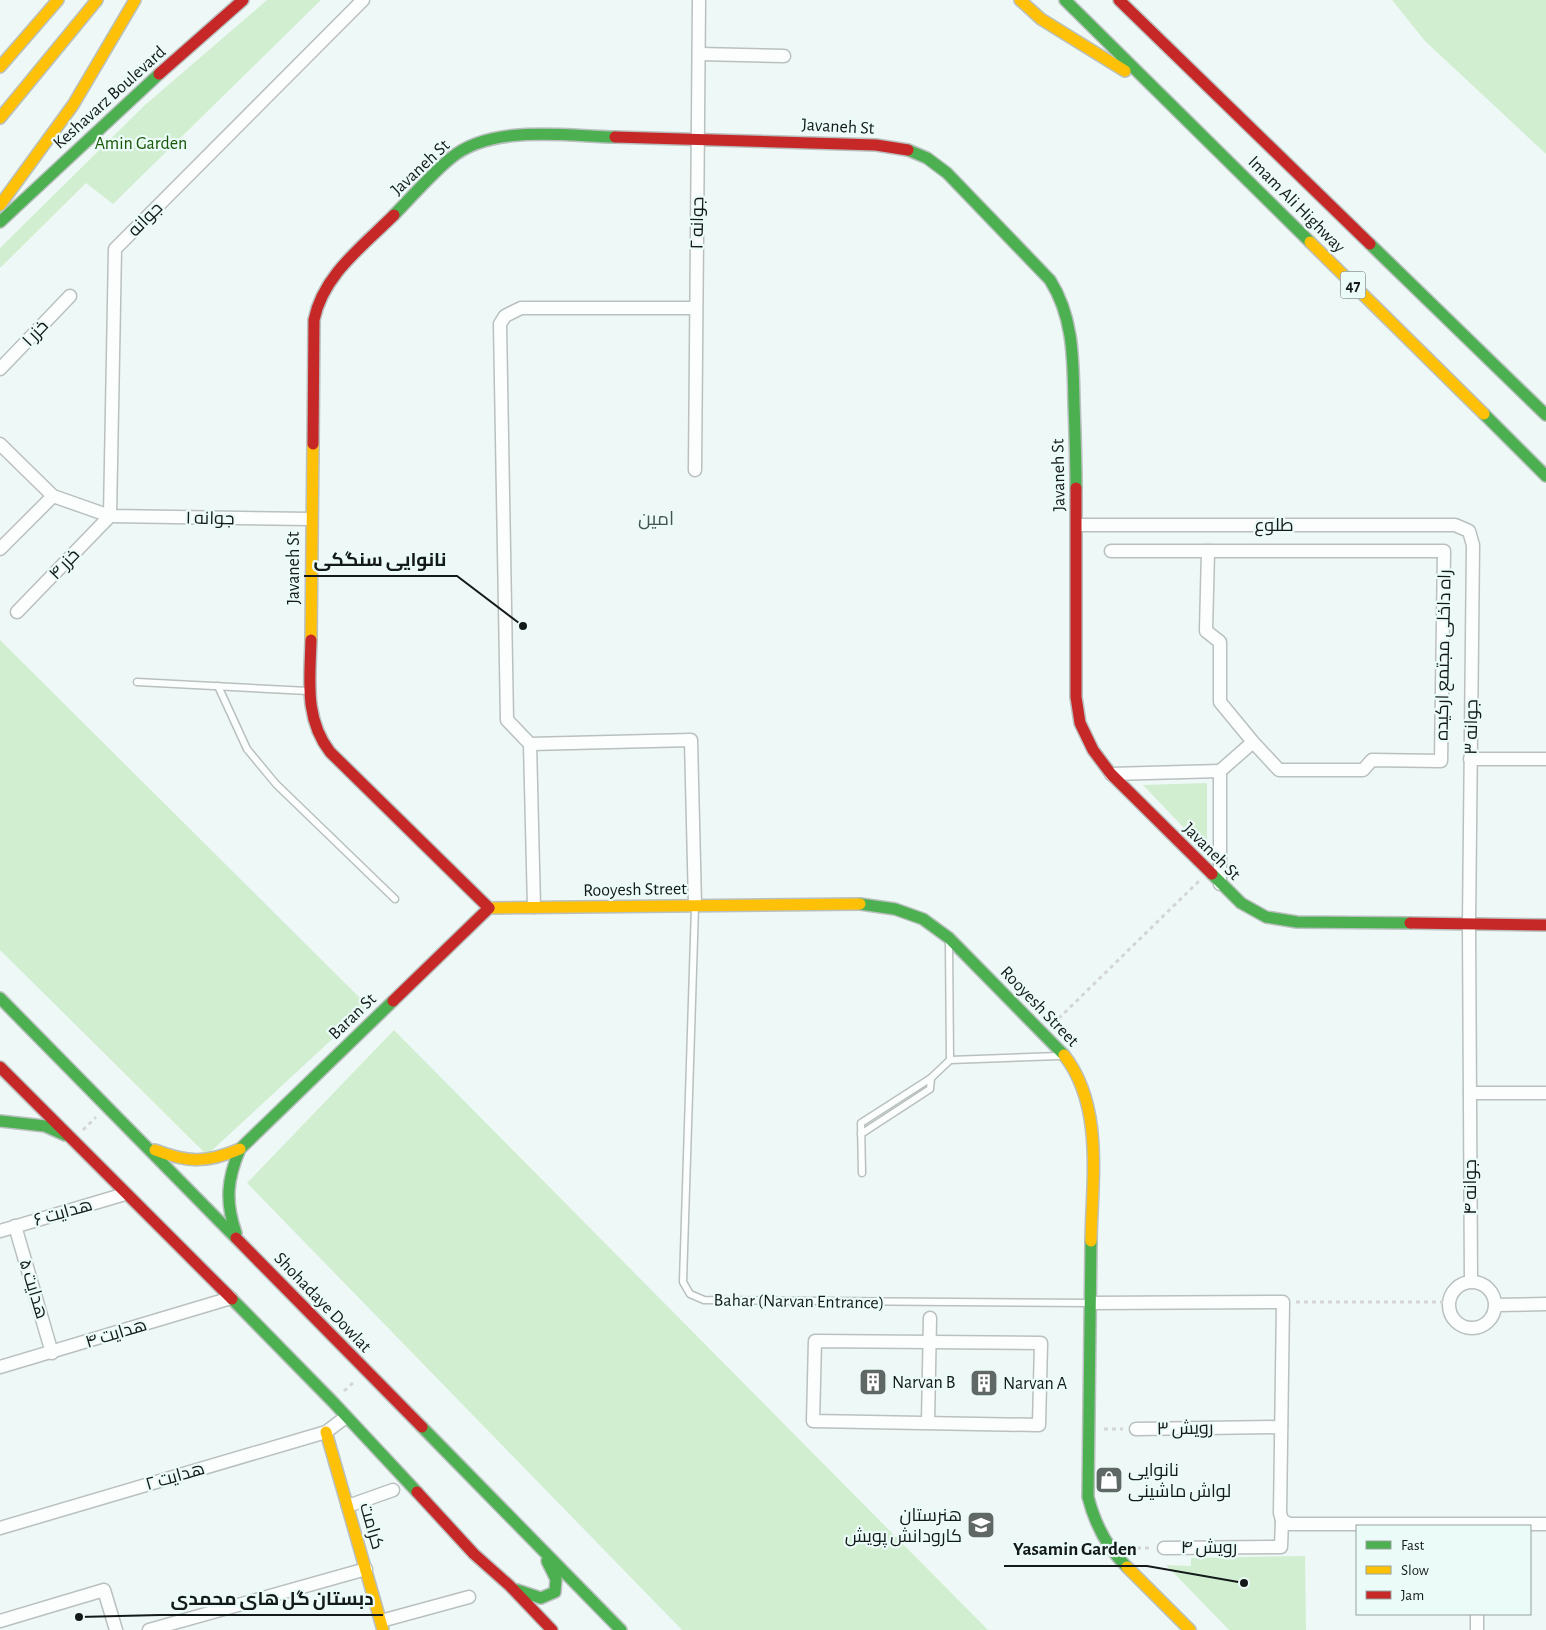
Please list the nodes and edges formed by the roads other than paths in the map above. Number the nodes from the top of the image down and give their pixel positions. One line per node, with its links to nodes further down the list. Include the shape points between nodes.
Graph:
1 (58, 0): 14 (main road)
2 (98, 0): 16 (main road)
3 (135, 0): 18 (main road, via 73,105)
4 (243, 0): 19 (main road, Keshavarz Boulevard)
5 (363, 0): 28 (street, جوانه, via 115,249)
6 (699, 0): 11 (street, جوانه ۲)
7 (1020, 0): 15 (main road, via 1041,19)
8 (1065, 0): 15 (main road, Imam Ali Highway / 47)
9 (1119, 0): 13 (main road, Imam Ali Highway / 47)
10 (1142, 6): 13 (main road)
11 (699, 54): 12 (street); 17 (street, جوانه ۲)
12 (784, 56)
13 (1189, 66): 23 (main road, Imam Ali Highway / 47)
14 (0, 67)
15 (1160, 93): 26 (main road, Imam Ali Highway / 47)
16 (0, 118)
17 (699, 138): 21 (street, جوانه ۲); 29 (main road, Javaneh St, via 516,135 491,138 469,147 444,165 333,276 317,305 314,320); 30 (main road, Javaneh St, via 905,149 927,158 947,173 1050,280 1062,298 1072,350)
18 (0, 205)
19 (0, 222)
20 (70, 296): 22 (street, خزر ۱)
21 (695, 308): 25 (street, جوانه ۲); 40 (street, via 521,308 505,316 500,324 507,720)
22 (0, 369)
23 (1546, 415)
24 (3, 452): 27 (street)
25 (695, 470)
26 (1546, 476)
27 (53, 496): 28 (street, جوانه ۱); 32 (street)
28 (110, 516): 29 (street, جوانه ۱); 35 (street, خزر ۴)
29 (310, 519): 38 (main road, Javaneh St)
30 (1077, 525): 31 (street, طلوع, via 1455,524); 44 (main road, Javaneh St, via 1076,697 1080,723 1092,750)
31 (1469, 531): 41 (street, جوانه ۳, via 1473,545)
32 (0, 549)
33 (1208, 550): 34 (street, راه داخلی مجتمع ارکیده); 39 (street, راه داخلی مجتمع ارکیده, via 1206,630 1220,642 1220,702); 39 (street, راه داخلی مجتمع ارکیده, via 1444,550 1441,761 1372,760 1363,770 1279,770)
34 (1111, 551)
35 (17, 612)
36 (137, 682): 37 (lane)
37 (218, 686): 38 (lane); 46 (lane, via 247,749 276,784)
38 (310, 691): 49 (main road, Javaneh St, via 312,721 330,752)
39 (1254, 742): 43 (street)
40 (530, 744): 47 (street, via 691,740); 48 (street)
41 (1470, 759): 42 (street); 50 (street, جوانه ۳)
42 (1546, 759)
43 (1220, 772): 44 (street); 45 (street)
44 (1111, 774): 45 (main road, Javaneh St)
45 (1220, 884): 50 (main road, Javaneh St, via 1241,903 1266,917 1296,922)
46 (395, 899)
47 (695, 906): 48 (main road, Rooyesh Street); 52 (main road, Rooyesh Street, via 856,904 895,909 923,919); 70 (lane, Bahar (Narvan Entrance), via 683,1282 690,1294 704,1300)
48 (534, 907): 49 (main road, Rooyesh Street)
49 (489, 908): 62 (main road, Baran St)
50 (1469, 924): 51 (main road, Javaneh St); 57 (street, جوانه ۴)
51 (1546, 925)
52 (949, 938): 54 (main road, Rooyesh Street); 55 (lane)
53 (0, 998): 61 (main road, Shohadaye Dowlat)
54 (1065, 1056): 55 (lane); 71 (main road, Rooyesh Street, via 1080,1082 1089,1109 1092,1141)
55 (950, 1060): 63 (lane, via 931,1078 930,1089 861,1134)
56 (0, 1067): 60 (main road)
57 (1470, 1093): 58 (street); 68 (street, جوانه ۴)
58 (1546, 1093)
59 (0, 1121): 60 (main road, via 45,1126)
60 (74, 1140): 64 (main road)
61 (147, 1146): 62 (main road, via 177,1159 198,1162 216,1160); 67 (main road, Shohadaye Dowlat)
62 (240, 1149): 67 (main road, via 229,1173 226,1190 228,1211)
63 (862, 1173)
64 (125, 1194): 65 (street, هدایت ۶); 69 (main road)
65 (15, 1226): 66 (street, هدایت ۶); 76 (street, هدایت ۵)
66 (0, 1231)
67 (239, 1240): 90 (main road, Shohadaye Dowlat)
68 (1471, 1281): 73 (street, via 1491,1290); 73 (street, via 1454,1290 1449,1302 1452,1317 1457,1323 1471,1328 1486,1324)
69 (231, 1298): 76 (street, هدایت ۴); 78 (main road)
70 (930, 1302): 71 (lane, Bahar (Narvan Entrance)); 74 (lane)
71 (1090, 1303): 80 (street, via 1283,1302); 101 (main road, Rooyesh Street, via 1088,1497 1095,1523 1118,1559)
72 (1546, 1304): 73 (street)
73 (1496, 1305)
74 (930, 1318): 75 (street)
75 (930, 1342): 79 (street); 79 (street, via 1041,1343 1040,1407 1039,1425); 79 (street, via 815,1341 813,1421)
76 (52, 1352): 77 (street, هدایت ۴)
77 (0, 1367)
78 (346, 1417): 82 (street, هدایت ۲); 92 (main road, via 474,1554)
79 (928, 1422)
80 (1280, 1427): 81 (street, رویش ۳); 85 (street)
81 (1136, 1429)
82 (326, 1432): 84 (main road, کرامت); 88 (street, هدایت ۲)
83 (393, 1490): 84 (street)
84 (348, 1506): 91 (main road, کرامت)
85 (1282, 1520): 87 (street, via 1289,1524); 89 (street, رویش ۴, via 1281,1547)
86 (1546, 1524): 87 (street)
87 (1478, 1525)
88 (0, 1528)
89 (1164, 1548)
90 (544, 1553): 92 (main road, via 556,1579 555,1592 547,1599 535,1599); 100 (main road, Shohadaye Dowlat)
91 (366, 1569): 96 (main road, کرامت); 98 (street)
92 (510, 1586): 99 (main road)
93 (469, 1597): 96 (street)
94 (1478, 1615): 102 (street)
95 (0, 1621): 97 (street, via 104,1590)
96 (382, 1626)
97 (116, 1630)
98 (149, 1630)
99 (552, 1630)
100 (621, 1630)
101 (1190, 1630)
102 (1477, 1630)

